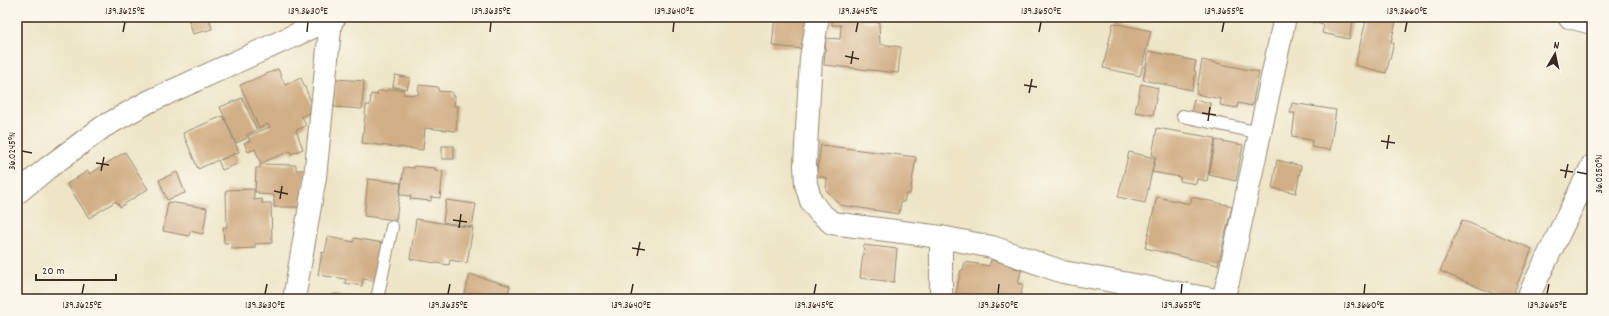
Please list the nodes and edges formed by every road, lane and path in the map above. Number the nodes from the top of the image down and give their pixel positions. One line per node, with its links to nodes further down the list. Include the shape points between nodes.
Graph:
1 (818, 17): 11 (street, via 811,58 805,166 806,184 811,201 832,223)
2 (1285, 17): 7 (street)
3 (1569, 17): 5 (street)
4 (333, 18): 9 (street, via 162,96 110,124); 12 (street, via 315,177)
5 (1592, 23)
6 (1182, 116): 7 (lane)
7 (1260, 133): 16 (street, via 1230,277)
8 (1592, 166): 17 (street)
9 (17, 193)
10 (392, 227): 13 (lane)
11 (941, 238): 14 (street); 15 (street, via 992,247 1063,272)
12 (294, 299)
13 (377, 299)
14 (941, 299)
15 (1211, 299)
16 (1223, 299)
17 (1527, 299)

